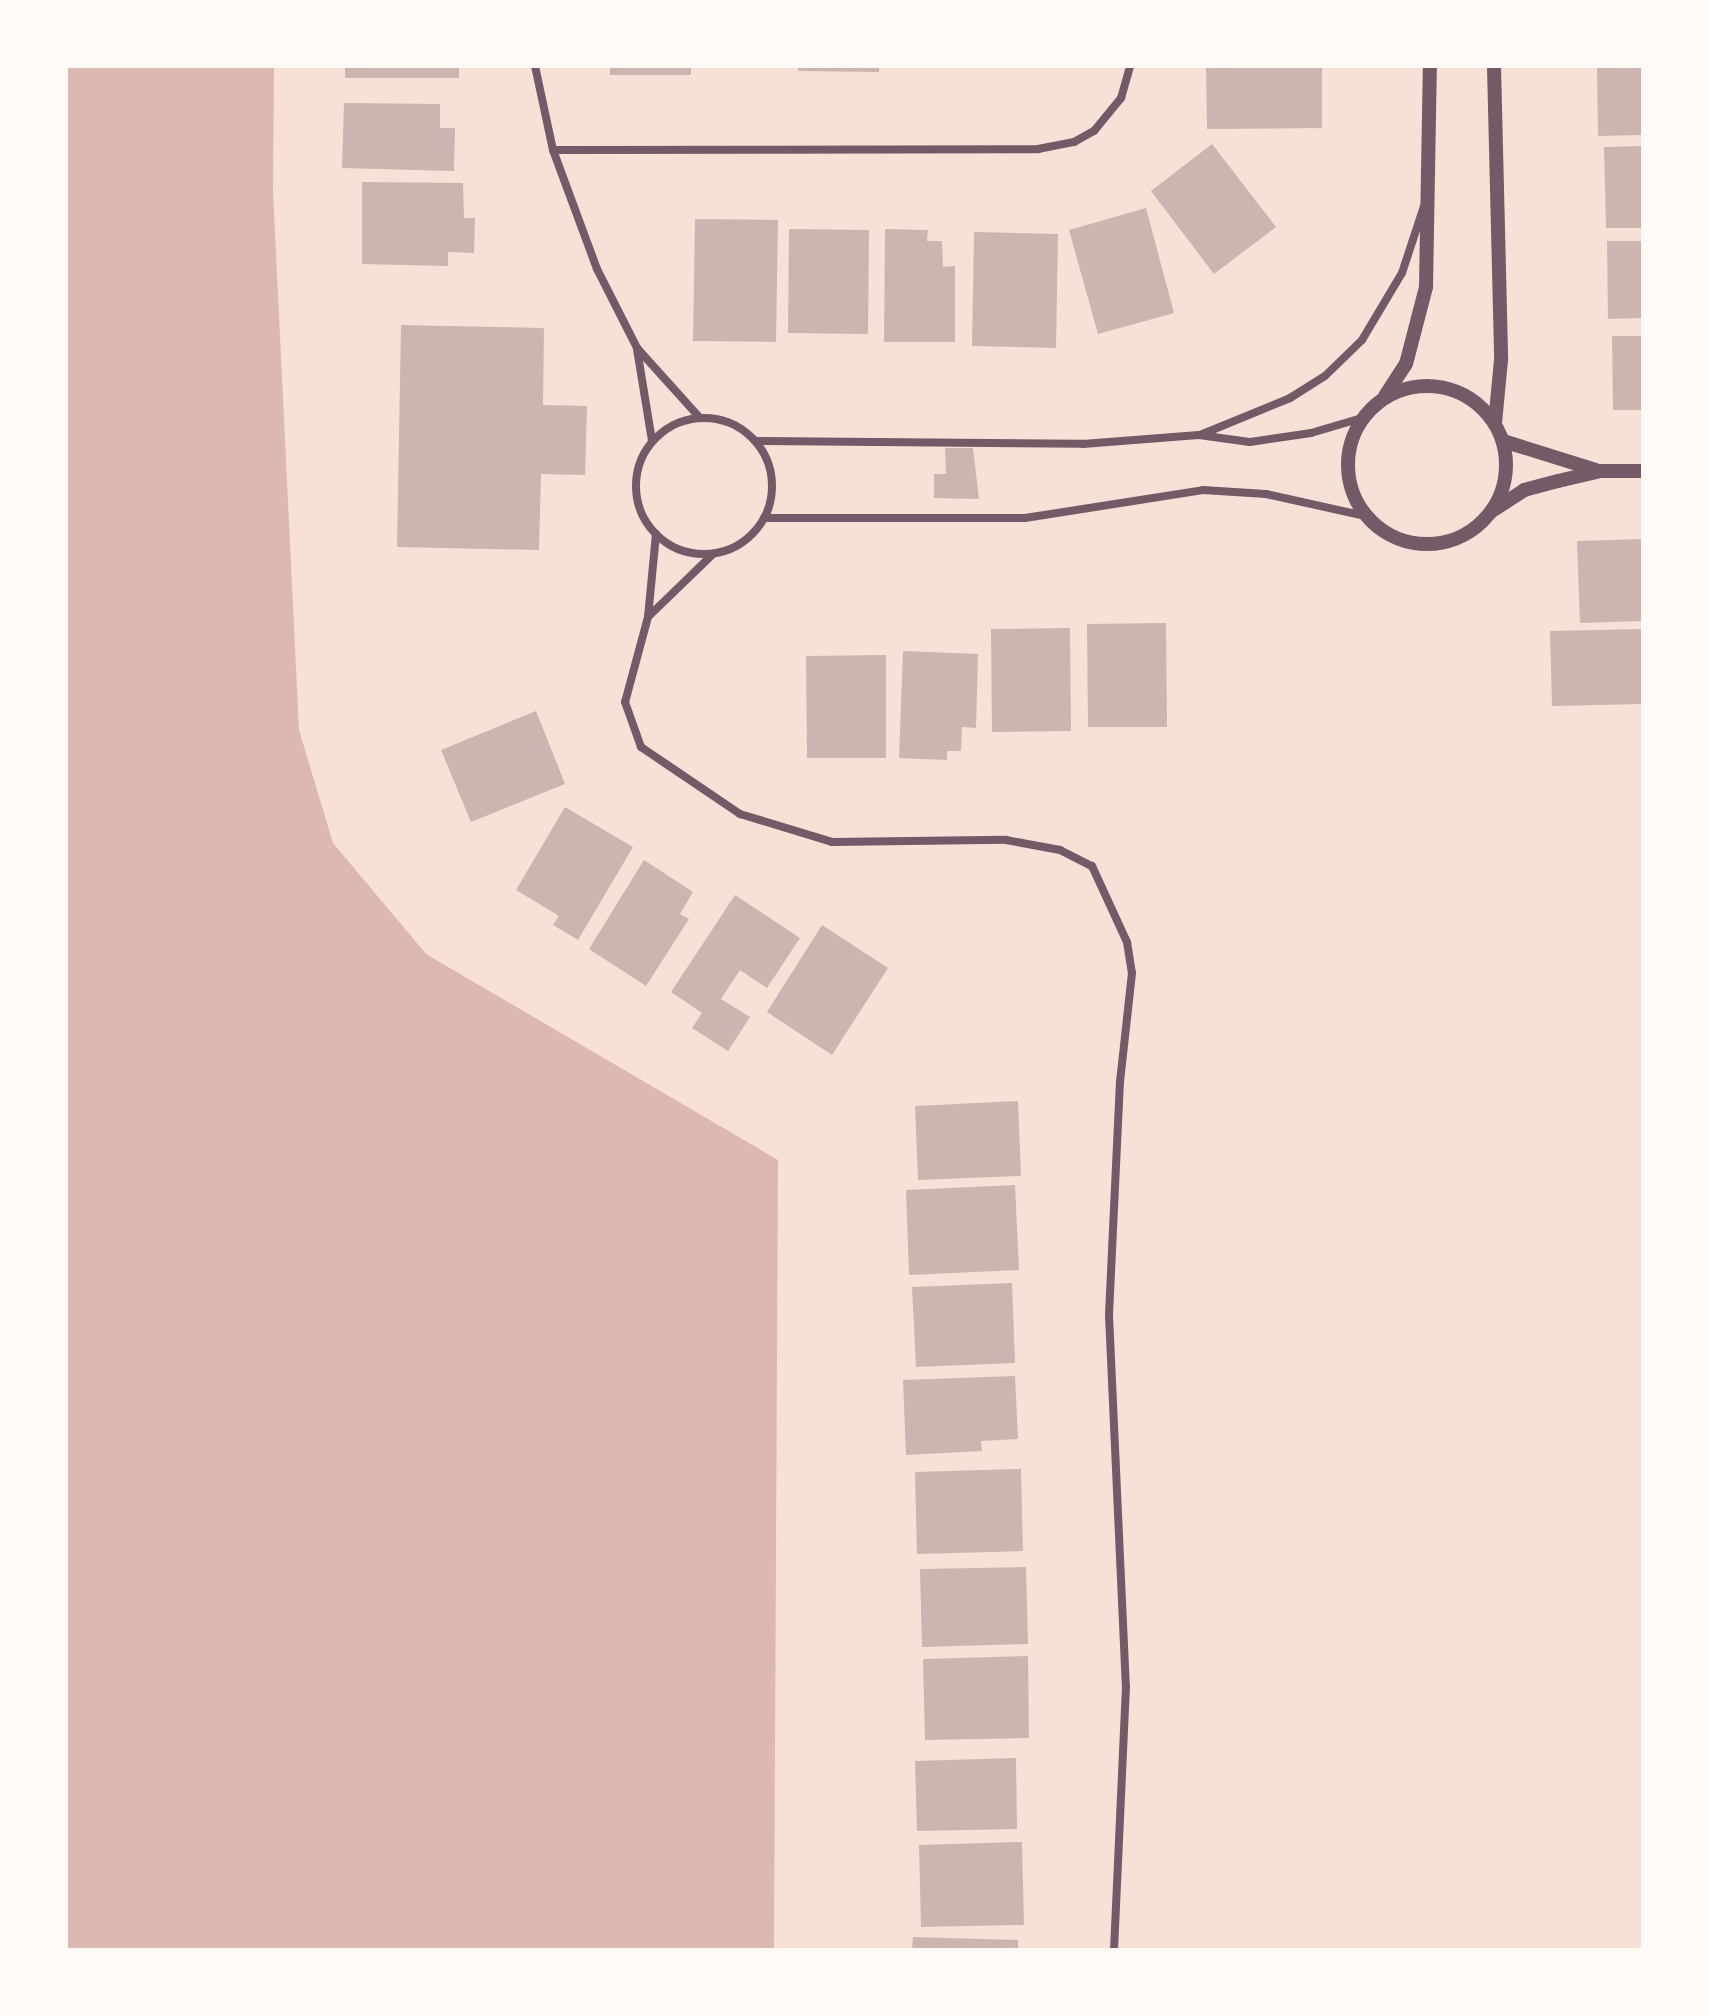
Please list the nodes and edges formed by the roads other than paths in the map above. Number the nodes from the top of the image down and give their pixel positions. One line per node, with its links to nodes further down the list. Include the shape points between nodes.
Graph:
1 (535, 66): 5 (street)
2 (1130, 66): 5 (street, via 1121,98 1107,119 1074,142 1038,149)
3 (1430, 66): 6 (street)
4 (1494, 66): 11 (street, via 1501,360)
5 (553, 150): 7 (street, via 597,269)
6 (1425, 202): 8 (street, via 1426,287 1406,364); 12 (street, via 1402,273 1362,340 1325,376 1290,398)
7 (637, 348): 9 (street); 13 (street)
8 (1385, 396): 10 (street); 11 (street, via 1409,387 1458,392)
9 (700, 418): 13 (street, via 670,426); 14 (street, via 738,426)
10 (1362, 418): 12 (street, via 1250,442); 19 (street, via 1352,437 1348,478)
11 (1495, 424): 15 (street)
12 (1199, 435): 14 (street, via 1083,444)
13 (652, 441): 21 (street, via 635,485 638,507)
14 (756, 441): 20 (street, via 773,485)
15 (1503, 441): 16 (street); 18 (street, via 1506,465)
16 (1601, 471): 17 (street); 18 (street, via 1524,490)
17 (1643, 471)
18 (1492, 511): 19 (street, via 1465,534 1430,545 1384,533)
19 (1365, 516): 20 (street, via 1266,494 1203,490 1025,518)
20 (764, 518): 22 (street, via 742,544)
21 (656, 534): 22 (street, via 681,551); 23 (street)
22 (713, 554): 23 (street)
23 (648, 617): 24 (street, via 629,675 625,702 630,726 641,747 740,814 832,842 1006,840 1060,850 1092,866 1117,913 1132,973 1120,1081 1109,1315 1126,1686)
24 (1114, 1950)

